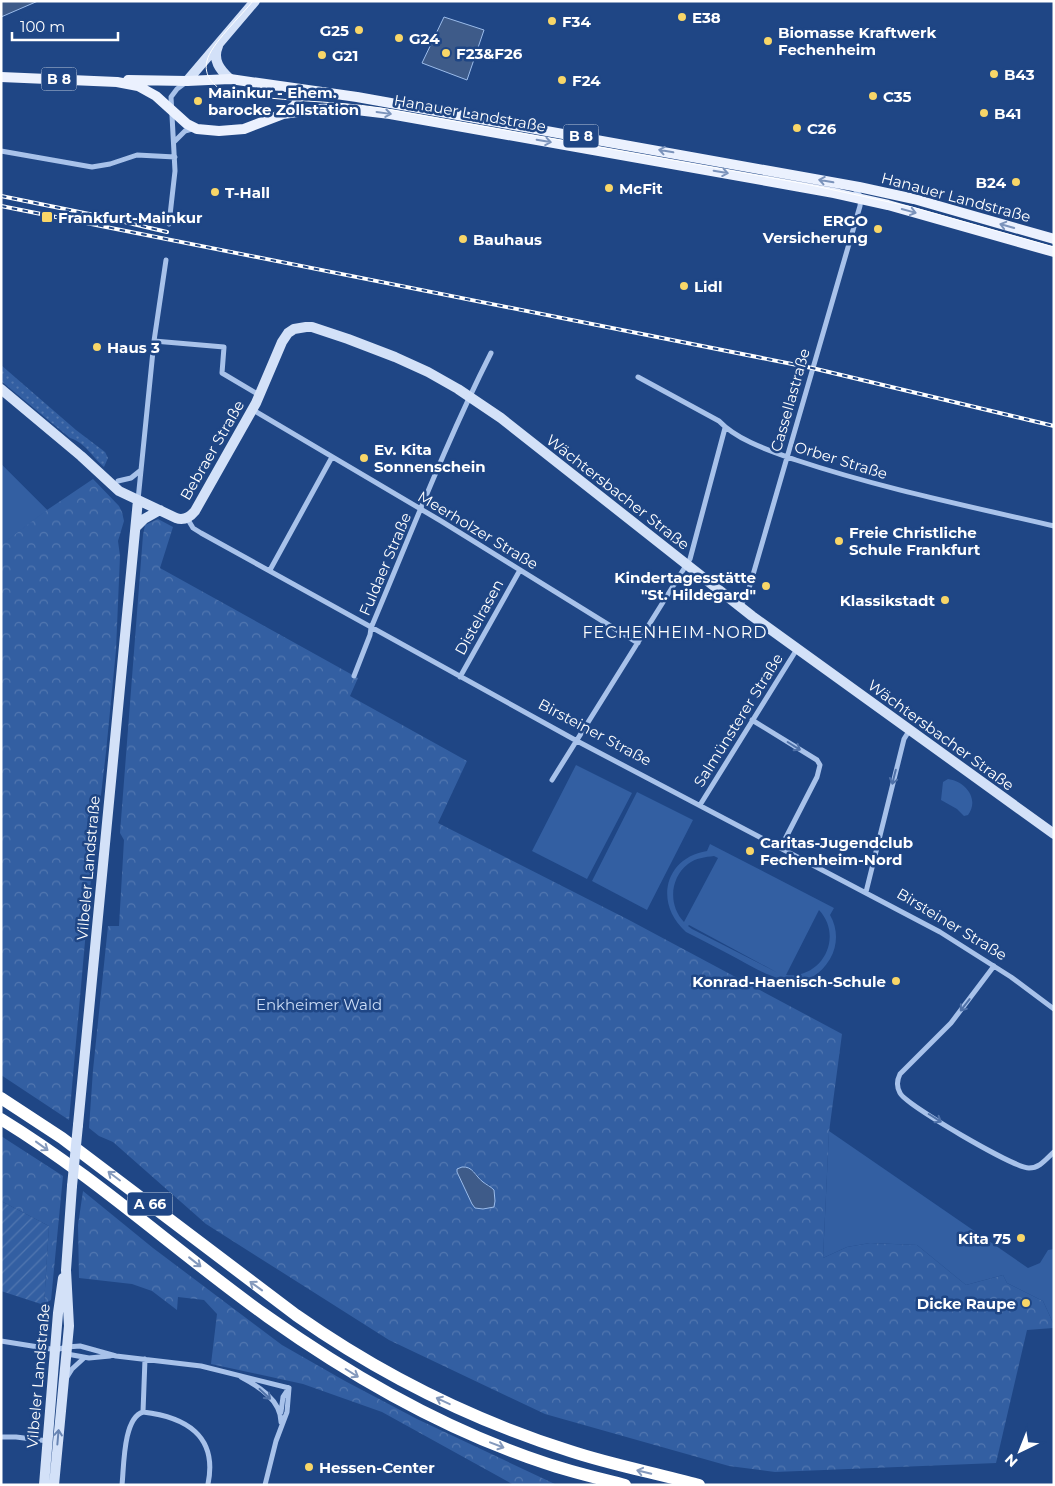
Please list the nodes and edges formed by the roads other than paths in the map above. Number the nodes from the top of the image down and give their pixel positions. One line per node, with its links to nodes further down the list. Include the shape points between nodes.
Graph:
1 (255, 1): 2 (main road)
2 (226, 35): 4 (main road, via 217,48 216,57 219,68); 5 (main road)
3 (1, 77): 6 (main road, Hanauer Landstraße / B 8)
4 (230, 79): 5 (main road, Hanauer Landstraße / B 8); 7 (main road, Hanauer Landstraße / B 8)
5 (187, 81): 6 (main road, Hanauer Landstraße / B 8); 8 (street, via 172,94)
6 (116, 82): 8 (main road, Hanauer Landstraße / B 8, via 145,89)
7 (287, 88): 9 (main road, via 296,91 299,100); 14 (main road, Hanauer Landstraße / B 8, one-way to 7, via 357,97)
8 (171, 110): 10 (main road, Hanauer Landstraße / B 8, via 183,122); 11 (street)
9 (283, 114): 10 (main road, Hanauer Landstraße / B 8, via 244,129); 15 (main road, Hanauer Landstraße / B 8, one-way to 15, via 340,108 390,114)
10 (197, 129): 11 (street, via 185,131)
11 (174, 141): 13 (street)
12 (1, 151): 13 (street, via 92,167 137,155)
13 (175, 157): 16 (street)
14 (849, 185): 15 (street, Hanauer Landstraße, via 857,190); 17 (main road, Hanauer Landstraße / B 8, one-way to 14)
15 (861, 200): 18 (main road, Hanauer Landstraße / B 8, one-way to 18); 29 (street, Cassellastraße)
16 (169, 224)
17 (1054, 239)
18 (1054, 252)
19 (166, 260): 21 (street, Vilbeler Landstraße)
20 (288, 333): 25 (main road, Bebraer Straße); 26 (main road, Wächtersbacher Straße, via 306,326 348,339 415,366)
21 (154, 341): 25 (street, Bebraer Straße, via 224,347 222,373); 31 (street, Vilbeler Landstraße)
22 (491, 353): 26 (street, Fuldaer Straße)
23 (638, 377): 28 (street, Orber Straße, via 719,421)
24 (1, 389): 32 (main road)
25 (260, 395): 27 (main road, Bebraer Straße)
26 (470, 396): 35 (street, Fuldaer Straße); 39 (main road, Wächtersbacher Straße)
27 (253, 410): 30 (street, Meerholzer Straße); 36 (main road, Bebraer Straße, via 195,511)
28 (726, 428): 29 (street, Orber Straße, via 750,442); 39 (street)
29 (786, 456): 37 (street, Orber Straße, via 887,487); 42 (street, Cassellastraße, via 748,592)
30 (332, 457): 35 (street, Meerholzer Straße); 40 (street)
31 (141, 470): 32 (street); 33 (street, Vilbeler Landstraße)
32 (119, 486): 33 (main road, Birsteiner Straße); 38 (main road)
33 (138, 500): 34 (main road, Birsteiner Straße); 38 (main road, Vilbeler Landstraße)
34 (160, 510): 36 (main road, Birsteiner Straße, via 180,519); 38 (main road, via 144,518)
35 (421, 510): 41 (street, Meerholzer Straße); 43 (street, Fuldaer Straße)
36 (187, 518): 40 (street, Birsteiner Straße, via 197,531)
37 (1054, 526)
38 (136, 527): 61 (main road, Vilbeler Landstraße, bridge)
39 (686, 565): 42 (main road, Wächtersbacher Straße); 44 (street)
40 (270, 570): 43 (street, Birsteiner Straße)
41 (520, 570): 44 (street, Meerholzer Straße); 47 (street, Distelrasen)
42 (740, 608): 45 (main road, Wächtersbacher Straße)
43 (372, 628): 46 (street, Fuldaer Straße); 47 (street, Birsteiner Straße)
44 (638, 643): 50 (street)
45 (797, 649): 48 (street, Salmünsterer Straße); 49 (main road, Wächtersbacher Straße)
46 (354, 676)
47 (460, 677): 50 (street, Birsteiner Straße)
48 (752, 720): 52 (street, Salmünsterer Straße); 54 (street, one-way to 54, via 817,760 820,765 817,777)
49 (909, 731): 53 (main road, Wächtersbacher Straße); 55 (street, one-way to 55, via 904,739)
50 (577, 741): 51 (street); 52 (street, Birsteiner Straße)
51 (552, 780)
52 (700, 805): 54 (street, Birsteiner Straße)
53 (1054, 834)
54 (780, 847): 55 (street, Birsteiner Straße)
55 (866, 892): 56 (street, Birsteiner Straße)
56 (994, 966): 57 (street, Birsteiner Straße); 60 (street, one-way to 60, via 951,1023 900,1074 897,1081 899,1092 954,1130 1023,1167 1041,1165)
57 (1054, 1009)
58 (1, 1098): 84 (highway, A 66, one-way to 58, via 624,1467 522,1434 445,1402 383,1370 296,1315 62,1138)
59 (1, 1119): 83 (highway, A 66, one-way to 83, via 109,1195 310,1347 369,1383 464,1432 545,1463)
60 (1054, 1152)
61 (66, 1270): 62 (main road, Vilbeler Landstraße); 65 (main road, Vilbeler Landstraße, via 60,1292)
62 (69, 1326): 64 (street); 66 (main road, Vilbeler Landstraße)
63 (1, 1341): 65 (street)
64 (80, 1346): 66 (street); 67 (street)
65 (55, 1350): 66 (street); 77 (main road, Vilbeler Landstraße)
66 (66, 1350): 68 (street); 72 (main road, Vilbeler Landstraße)
67 (116, 1356): 68 (street); 69 (street)
68 (84, 1358): 72 (street, via 72,1369)
69 (145, 1359): 70 (street); 73 (street)
70 (236, 1374): 71 (street); 74 (street, one-way to 74, via 264,1391)
71 (289, 1388): 74 (street, via 282,1400); 75 (street)
72 (62, 1389): 80 (main road, Vilbeler Landstraße, one-way to 72)
73 (143, 1412): 78 (street, via 172,1417 196,1433 208,1456); 81 (street, via 136,1416 129,1428)
74 (281, 1412): 75 (street)
75 (281, 1424): 82 (street)
76 (1, 1438): 77 (street)
77 (48, 1441): 79 (main road, Vilbeler Landstraße)
78 (208, 1484)
79 (44, 1485)
80 (54, 1485)
81 (122, 1485)
82 (265, 1485)
83 (625, 1485)
84 (698, 1485)

